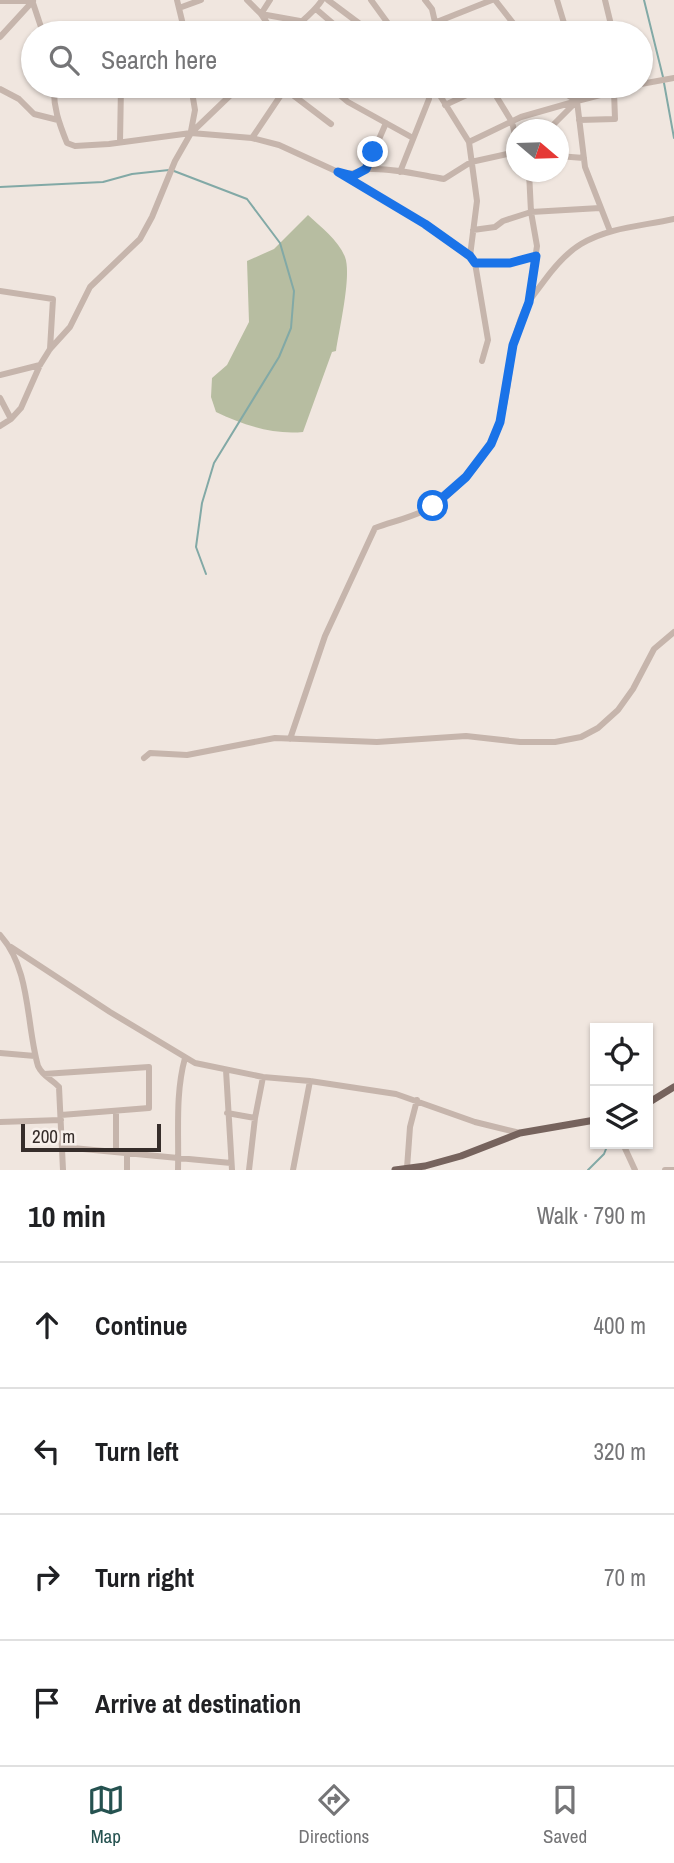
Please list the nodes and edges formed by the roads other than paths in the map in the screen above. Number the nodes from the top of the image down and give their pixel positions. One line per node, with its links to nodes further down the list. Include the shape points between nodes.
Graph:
1 (201, 0): 13 (street)
2 (247, 0): 15 (street)
3 (270, 0): 15 (street)
4 (322, 0): 14 (street)
5 (328, 0): 20 (street)
6 (371, 0): 21 (street)
7 (425, 0): 22 (street)
8 (493, 0): 23 (street); 24 (street)
9 (557, 0): 25 (street)
10 (605, 0): 26 (street)
11 (0, 1): 12 (street)
12 (33, 1): 16 (street); 27 (street)
13 (178, 4)
14 (316, 9): 18 (street); 19 (street)
15 (261, 14): 17 (street); 18 (street)
16 (39, 21)
17 (266, 21)
18 (300, 21)
19 (330, 21)
20 (356, 21)
21 (386, 21)
22 (435, 21)
23 (438, 21)
24 (511, 21)
25 (563, 21)
26 (610, 21)
27 (0, 37)
28 (674, 78): 29 (street)
29 (653, 82)
30 (0, 89): 50 (street, via 34,114)
31 (53, 98): 50 (street)
32 (121, 98): 58 (street)
33 (193, 98): 55 (street)
34 (227, 98): 55 (street)
35 (279, 98): 56 (street)
36 (299, 98): 53 (street)
37 (343, 98): 52 (street)
38 (429, 98): 57 (street)
39 (439, 98): 46 (street)
40 (461, 98): 46 (street)
41 (496, 98): 47 (street)
42 (572, 98): 45 (street)
43 (588, 98): 45 (street)
44 (614, 98): 51 (street, via 615,119)
45 (577, 101): 48 (street); 49 (street); 51 (street)
46 (445, 105): 59 (street)
47 (510, 119)
48 (519, 119)
49 (559, 119)
50 (58, 120): 58 (street, via 67,143 75,146)
51 (579, 120): 62 (street)
52 (386, 123): 57 (street); 64 (street)
53 (331, 124)
54 (506, 125): 59 (street)
55 (191, 133): 56 (street); 58 (street); 78 (street, via 140,239 90,287 70,327)
56 (252, 138): 65 (street)
57 (413, 138): 66 (street)
58 (120, 142)
59 (469, 142): 63 (street)
60 (506, 154): 63 (street)
61 (569, 157): 62 (street)
62 (584, 158): 68 (street)
63 (471, 162): 66 (street, via 444,179); 71 (street, via 477,201)
64 (366, 169): 65 (street, via 353,176); 66 (street)
65 (338, 172): 73 (street)
66 (400, 172)
67 (530, 182): 69 (street)
68 (600, 208): 69 (street); 72 (street)
69 (531, 212): 71 (street, via 495,227); 74 (street)
70 (674, 219): 72 (street)
71 (473, 230): 73 (street)
72 (610, 231): 77 (street, via 567,253)
73 (470, 256): 75 (street)
74 (536, 256): 75 (street, via 510,263); 77 (street)
75 (475, 263): 79 (street, via 488,340)
76 (0, 291): 78 (street, via 53,299)
77 (529, 302): 86 (street, via 513,345 500,422 491,444 466,477 433,506 375,528 325,636)
78 (50, 349): 80 (street)
79 (482, 361)
80 (40, 365): 81 (street); 83 (street)
81 (0, 375)
82 (0, 398): 83 (street)
83 (11, 419): 84 (street)
84 (0, 426)
85 (674, 632): 86 (street, via 654,649 618,710 581,737 520,743 466,736 377,742)
86 (290, 739): 87 (street, via 187,755 150,753)
87 (144, 758)
88 (0, 934): 89 (street)
89 (10, 947): 91 (street, via 23,986); 92 (street)
90 (0, 1053): 91 (street)
91 (35, 1056): 94 (street)
92 (185, 1058): 93 (street); 111 (street, via 180,1075)
93 (226, 1070): 95 (street); 101 (street)
94 (42, 1074): 100 (street, via 149,1067 149,1108); 102 (street, via 59,1087)
95 (263, 1077): 96 (street); 103 (street)
96 (310, 1081): 98 (street); 118 (street)
97 (674, 1087): 99 (main road)
98 (416, 1100): 106 (street); 113 (street)
99 (653, 1100)
100 (116, 1111): 102 (street); 109 (street)
101 (227, 1113): 103 (street); 112 (street)
102 (61, 1118): 104 (street); 107 (street)
103 (255, 1118): 117 (street)
104 (0, 1122)
105 (590, 1122): 106 (main road)
106 (520, 1133): 113 (main road, via 461,1156)
107 (62, 1147): 109 (street); 114 (street)
108 (625, 1149): 120 (street)
109 (116, 1151): 110 (street)
110 (127, 1152): 111 (street); 115 (street)
111 (178, 1157): 112 (street); 116 (street)
112 (232, 1166)
113 (407, 1168): 119 (main road)
114 (63, 1170)
115 (127, 1170)
116 (178, 1170)
117 (249, 1170)
118 (293, 1170)
119 (395, 1170)
120 (635, 1170)
121 (665, 1170): 122 (street)
122 (674, 1170)

